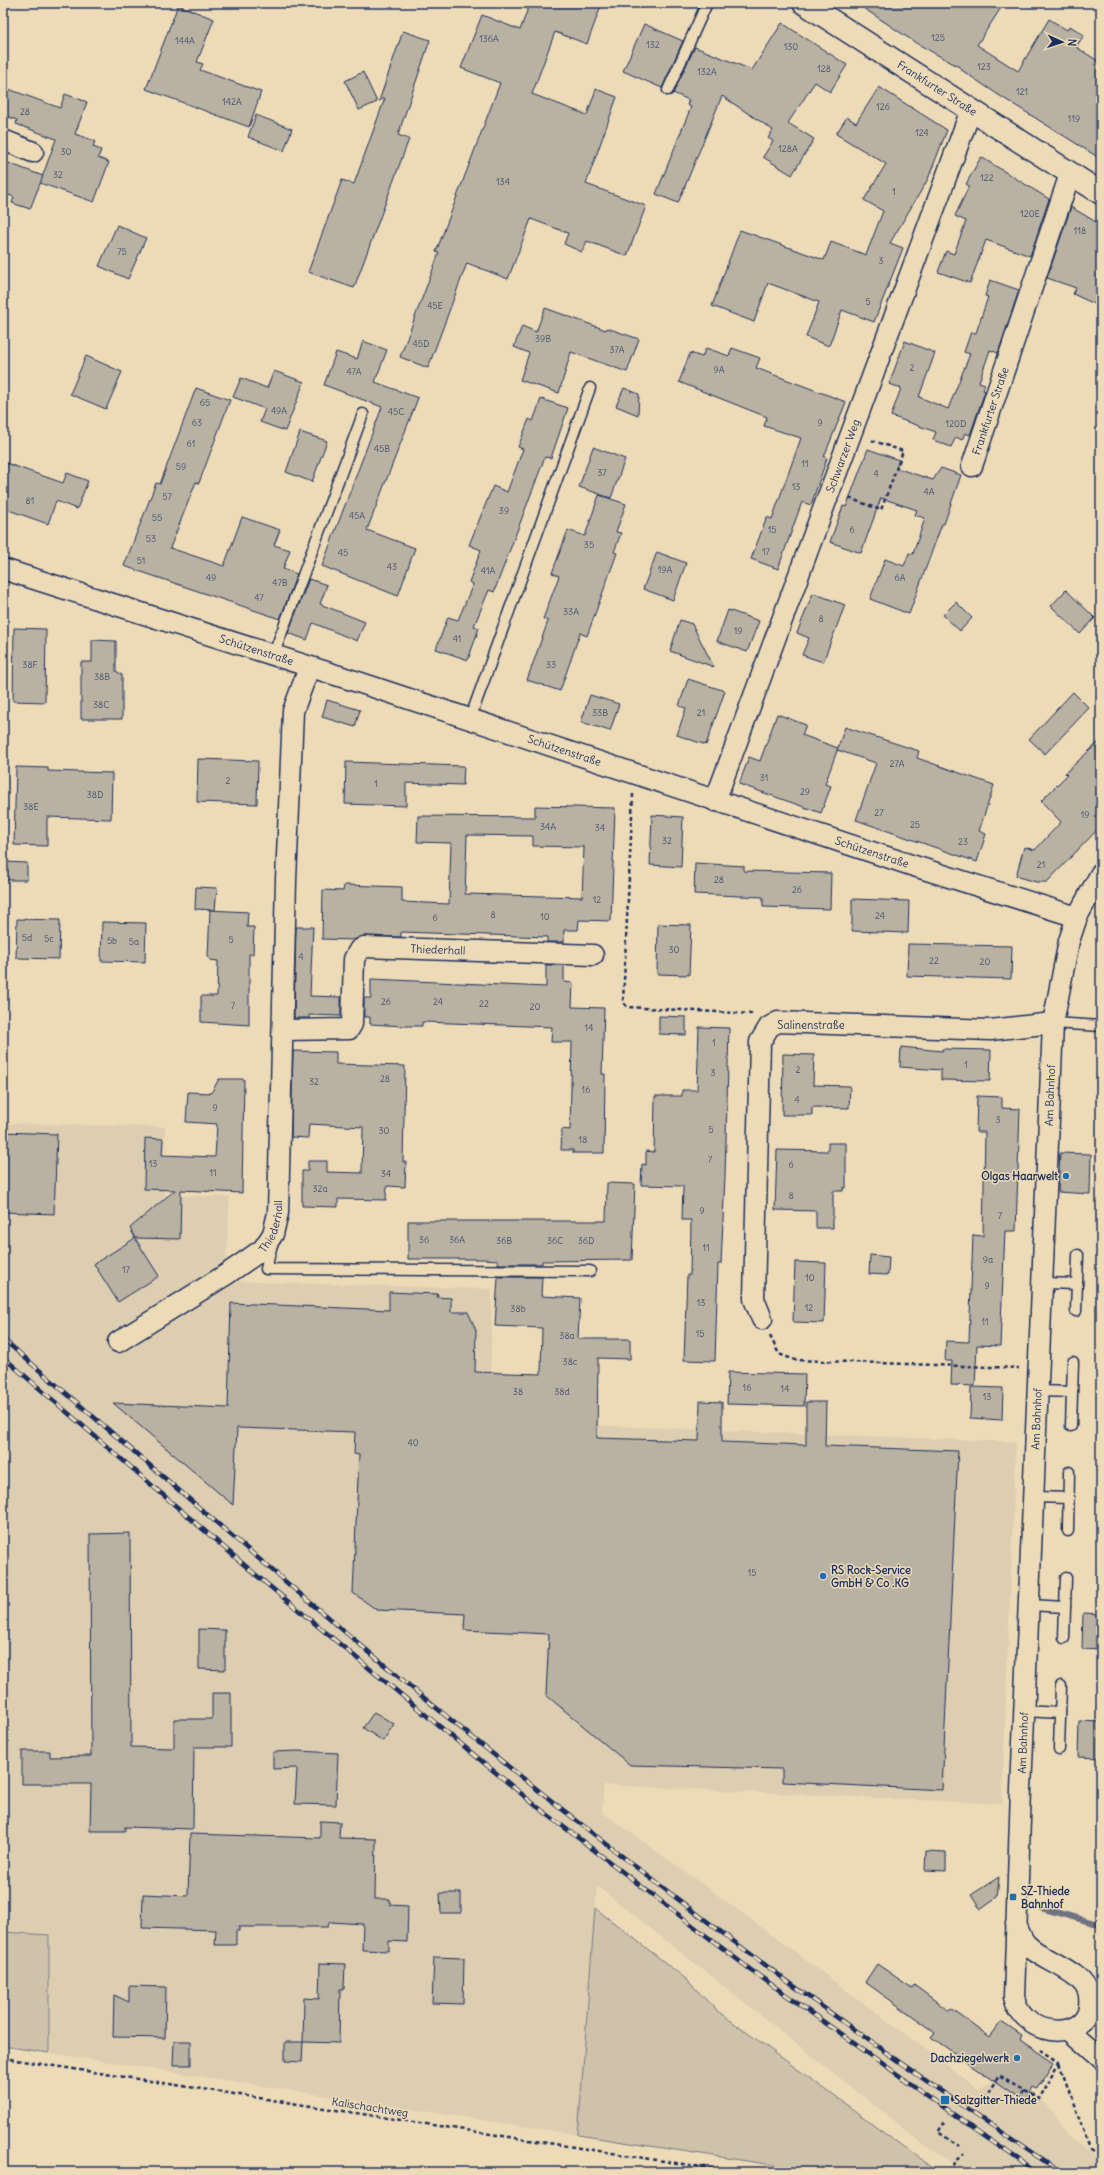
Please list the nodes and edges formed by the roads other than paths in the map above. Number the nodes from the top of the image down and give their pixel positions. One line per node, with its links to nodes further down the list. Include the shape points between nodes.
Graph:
1 (707, 3): 3 (lane)
2 (804, 3): 4 (main road, Frankfurter Straße)
3 (668, 90)
4 (970, 110): 7 (main road, Frankfurter Straße); 16 (street, Schwarzer Weg)
5 (3, 140): 6 (street)
6 (33, 152)
7 (1070, 174): 8 (main road, Frankfurter Straße); 11 (street, Frankfurter Straße)
8 (1101, 193)
9 (590, 388): 15 (lane)
10 (363, 414): 13 (lane)
11 (972, 466)
12 (3, 569): 13 (street, Schützenstraße)
13 (273, 656): 14 (street, Schützenstraße)
14 (309, 668): 15 (street, Schützenstraße); 22 (street, Thiederhall, via 293,711)
15 (470, 719): 16 (street, Schützenstraße)
16 (715, 801): 18 (street, Schützenstraße)
17 (1101, 873): 18 (street)
18 (1077, 917): 20 (street, Am Bahnhof, via 1069,940)
19 (593, 955): 22 (street, Thiederhall, via 364,947 354,959 352,1024 349,1029)
20 (1053, 1024): 21 (lane); 26 (street, Am Bahnhof); 29 (street, Salinenstraße, via 990,1030 778,1022 769,1026 760,1042 755,1187 754,1299)
21 (1101, 1026)
22 (283, 1030): 23 (street, Thiederhall, via 278,1213)
23 (275, 1228): 25 (lane, via 266,1269); 30 (street, Thiederhall, via 263,1249)
24 (1078, 1255): 27 (lane)
25 (590, 1270)
26 (1043, 1283): 27 (lane); 32 (street, Am Bahnhof)
27 (1077, 1284): 28 (lane)
28 (1076, 1311)
29 (762, 1319)
30 (118, 1342)
31 (1073, 1362): 33 (lane)
32 (1039, 1391): 33 (lane); 36 (street, Am Bahnhof)
33 (1072, 1392): 34 (lane)
34 (1071, 1426)
35 (1069, 1472): 37 (lane)
36 (1034, 1497): 37 (lane); 40 (street, Am Bahnhof)
37 (1069, 1498): 38 (lane)
38 (1068, 1531)
39 (1066, 1578): 41 (lane)
40 (1029, 1605): 41 (lane); 44 (street, Am Bahnhof)
41 (1065, 1607): 42 (lane)
42 (1064, 1638)
43 (1061, 1686): 45 (lane)
44 (1024, 1711): 45 (lane); 47 (street, Am Bahnhof)
45 (1060, 1713): 46 (lane)
46 (1059, 1749)
47 (1016, 1924): 48 (street, Am Bahnhof, via 1015,2004 1024,2016 1041,2028 1051,2032); 48 (street, Am Bahnhof, via 1020,1936 1028,1946 1080,1980 1086,1988 1089,2004 1086,2012 1075,2026)
48 (1068, 2030): 49 (street)
49 (1101, 2059)

